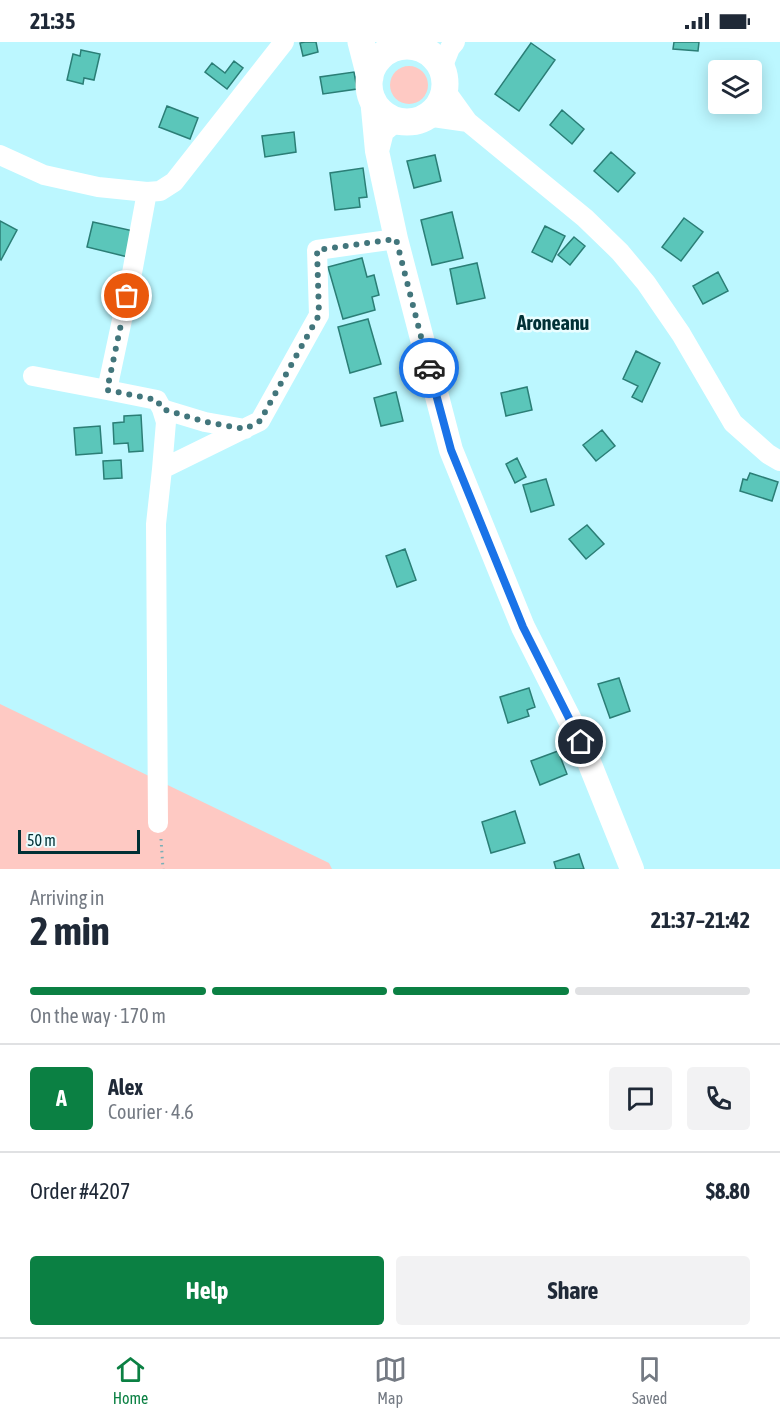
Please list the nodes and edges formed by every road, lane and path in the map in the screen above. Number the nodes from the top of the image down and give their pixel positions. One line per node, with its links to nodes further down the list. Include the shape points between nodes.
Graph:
1 (284, 42): 12 (street, via 174,182 160,191)
2 (361, 42): 6 (main road)
3 (455, 42): 5 (street)
4 (398, 45): 5 (main road, via 415,46 436,58); 6 (main road, via 374,65)
5 (443, 79): 7 (main road, via 441,100); 9 (street)
6 (371, 87): 8 (main road, via 381,111); 10 (street)
7 (426, 116): 8 (main road, via 411,121); 9 (street)
8 (395, 120): 10 (street, via 382,131)
9 (468, 122): 18 (street, via 585,218 620,252 681,334 733,423)
10 (377, 151): 13 (street)
11 (0, 154): 12 (street, via 44,175 98,187)
12 (147, 192): 15 (street)
13 (396, 239): 17 (street, via 317,250 319,315 260,421); 22 (street, via 451,450 523,627 581,742)
14 (33, 376): 15 (street)
15 (107, 390): 16 (street, via 157,400)
16 (162, 409): 17 (street); 19 (street, via 166,422)
17 (245, 429): 19 (street)
18 (780, 460)
19 (162, 469): 20 (street, via 156,524)
20 (158, 823): 21 (path)
21 (163, 869)
22 (632, 869)

